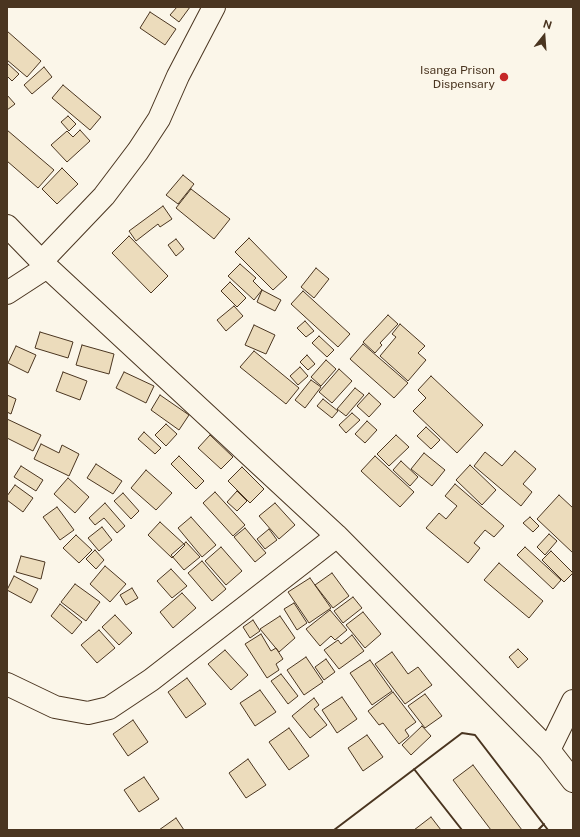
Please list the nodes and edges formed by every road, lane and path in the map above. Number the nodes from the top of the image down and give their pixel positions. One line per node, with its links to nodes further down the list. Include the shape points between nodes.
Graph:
1 (214, 7): 3 (street, via 155,126 104,196)
2 (7, 226): 3 (street)
3 (44, 264): 4 (street); 5 (street)
4 (7, 293)
5 (336, 536): 6 (street, via 151,680 108,708 88,713 55,707); 8 (street)
6 (7, 684)
7 (573, 701): 8 (street)
8 (549, 750): 9 (street)
9 (573, 781)

